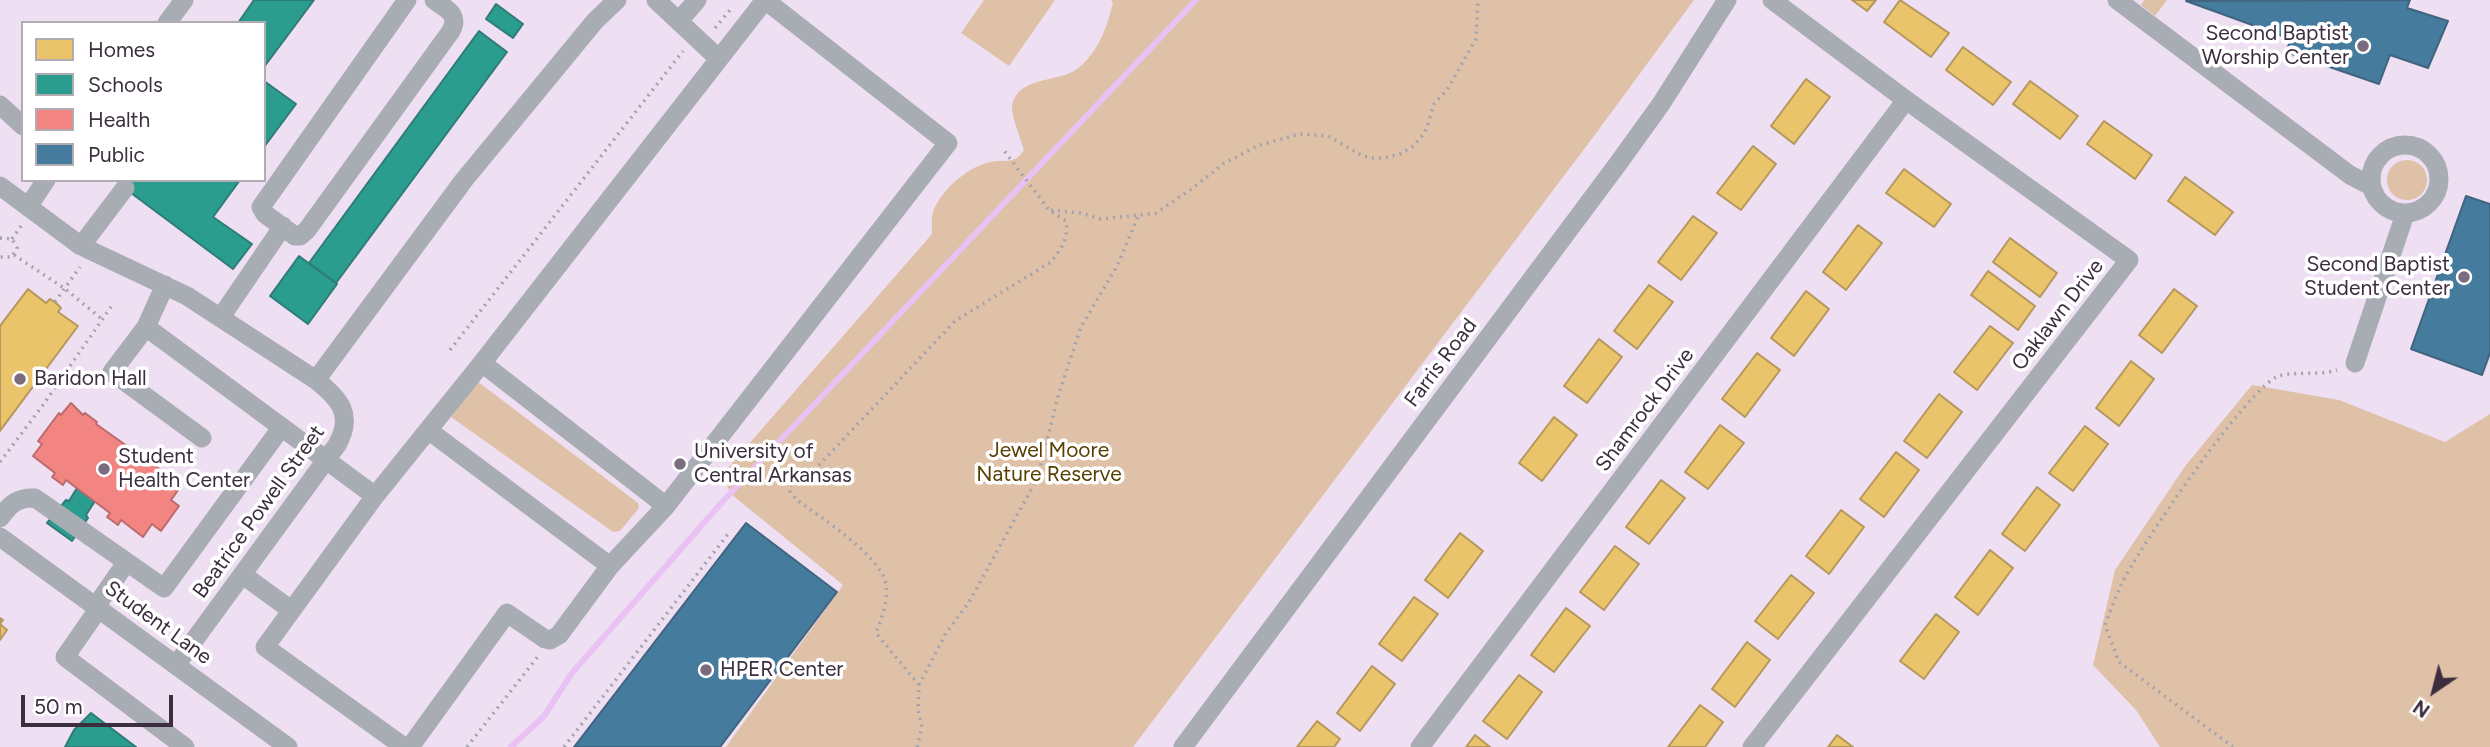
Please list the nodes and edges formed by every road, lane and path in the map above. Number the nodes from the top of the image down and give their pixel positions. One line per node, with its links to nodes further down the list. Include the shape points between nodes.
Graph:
1 (184, 0): 12 (street)
2 (407, 0): 29 (street, via 262,206 263,212)
3 (434, 0): 29 (street, via 452,13 451,31 304,233 297,236)
4 (617, 0): 45 (street, via 464,180)
5 (656, 0): 13 (street)
6 (697, 0): 13 (street)
7 (738, 0): 14 (path)
8 (1478, 0): 26 (path, via 1476,39 1412,147 1371,158 1328,136 1299,134 1257,146 1223,164 1156,213)
9 (1727, 0): 71 (street, Farris Road, via 1618,165)
10 (1772, 0): 17 (street, Oaklawn Drive)
11 (2117, 0): 23 (street, via 2350,175)
12 (168, 21)
13 (679, 21): 16 (street)
14 (711, 32)
15 (685, 48): 42 (path)
16 (719, 59): 43 (street); 52 (street, via 765,0 948,143)
17 (1906, 100): 72 (street, Shamrock Drive); 73 (street, Oaklawn Drive, via 2129,260)
18 (0, 105): 19 (street)
19 (21, 124)
20 (1002, 148): 25 (path)
21 (45, 182): 28 (street)
22 (0, 186): 28 (street, Beatrice Powell Street)
23 (2371, 186): 27 (street, via 2379,203); 27 (street, via 2371,169 2385,150 2408,145 2428,154 2439,173 2436,194 2421,210)
24 (125, 188): 32 (street)
25 (1049, 210): 26 (path, via 1101,219); 63 (path, via 1066,221 1068,228 1051,262 955,321 820,464 790,486 797,500 872,557 886,583 885,608 876,633)
26 (1139, 214): 63 (path, via 1117,266 1081,327 1037,479)
27 (2405, 214): 44 (street)
28 (25, 216): 31 (path); 32 (street, Beatrice Powell Street)
29 (283, 226): 39 (street)
30 (0, 238): 31 (path)
31 (12, 239): 33 (path, via 17,248)
32 (83, 253): 35 (street, Beatrice Powell Street); 36 (path)
33 (14, 255): 34 (path); 36 (path)
34 (0, 257)
35 (164, 285): 39 (street, Beatrice Powell Street); 41 (street)
36 (64, 288): 37 (path); 40 (path)
37 (55, 302)
38 (113, 304): 40 (path)
39 (221, 317): 45 (street, Beatrice Powell Street)
40 (103, 320): 50 (path)
41 (146, 327): 46 (street); 48 (street, via 112,372)
42 (450, 350)
43 (482, 363): 47 (street); 52 (street)
44 (2355, 363): 74 (path, via 2325,374 2277,376 2256,394 2149,537 2121,584 2105,625 2119,662)
45 (316, 380): 49 (street, Beatrice Powell Street, via 337,399 345,416 343,434)
46 (281, 428): 49 (street); 56 (street, via 164,588)
47 (428, 430): 51 (street); 57 (street)
48 (202, 438)
49 (326, 461): 51 (street); 58 (street, Beatrice Powell Street)
50 (0, 463)
51 (375, 496): 60 (street)
52 (666, 506): 57 (street)
53 (0, 517): 56 (street, via 16,501 35,498)
54 (728, 534): 69 (path)
55 (0, 537): 59 (street, Student Lane)
56 (126, 563): 59 (street)
57 (610, 566): 67 (street, via 555,638 545,639 507,613)
58 (243, 575): 60 (street); 62 (street, Beatrice Powell Street)
59 (98, 607): 62 (street, Student Lane); 64 (street, via 65,657)
60 (291, 610): 66 (street, via 265,647)
61 (540, 654): 68 (path)
62 (176, 665): 65 (street, Student Lane)
63 (919, 685): 70 (path, via 922,727)
64 (186, 747)
65 (288, 747)
66 (404, 747)
67 (410, 747)
68 (467, 747)
69 (564, 747)
70 (917, 747)
71 (1183, 747)
72 (1420, 747)
73 (1752, 747)
74 (2234, 747)

